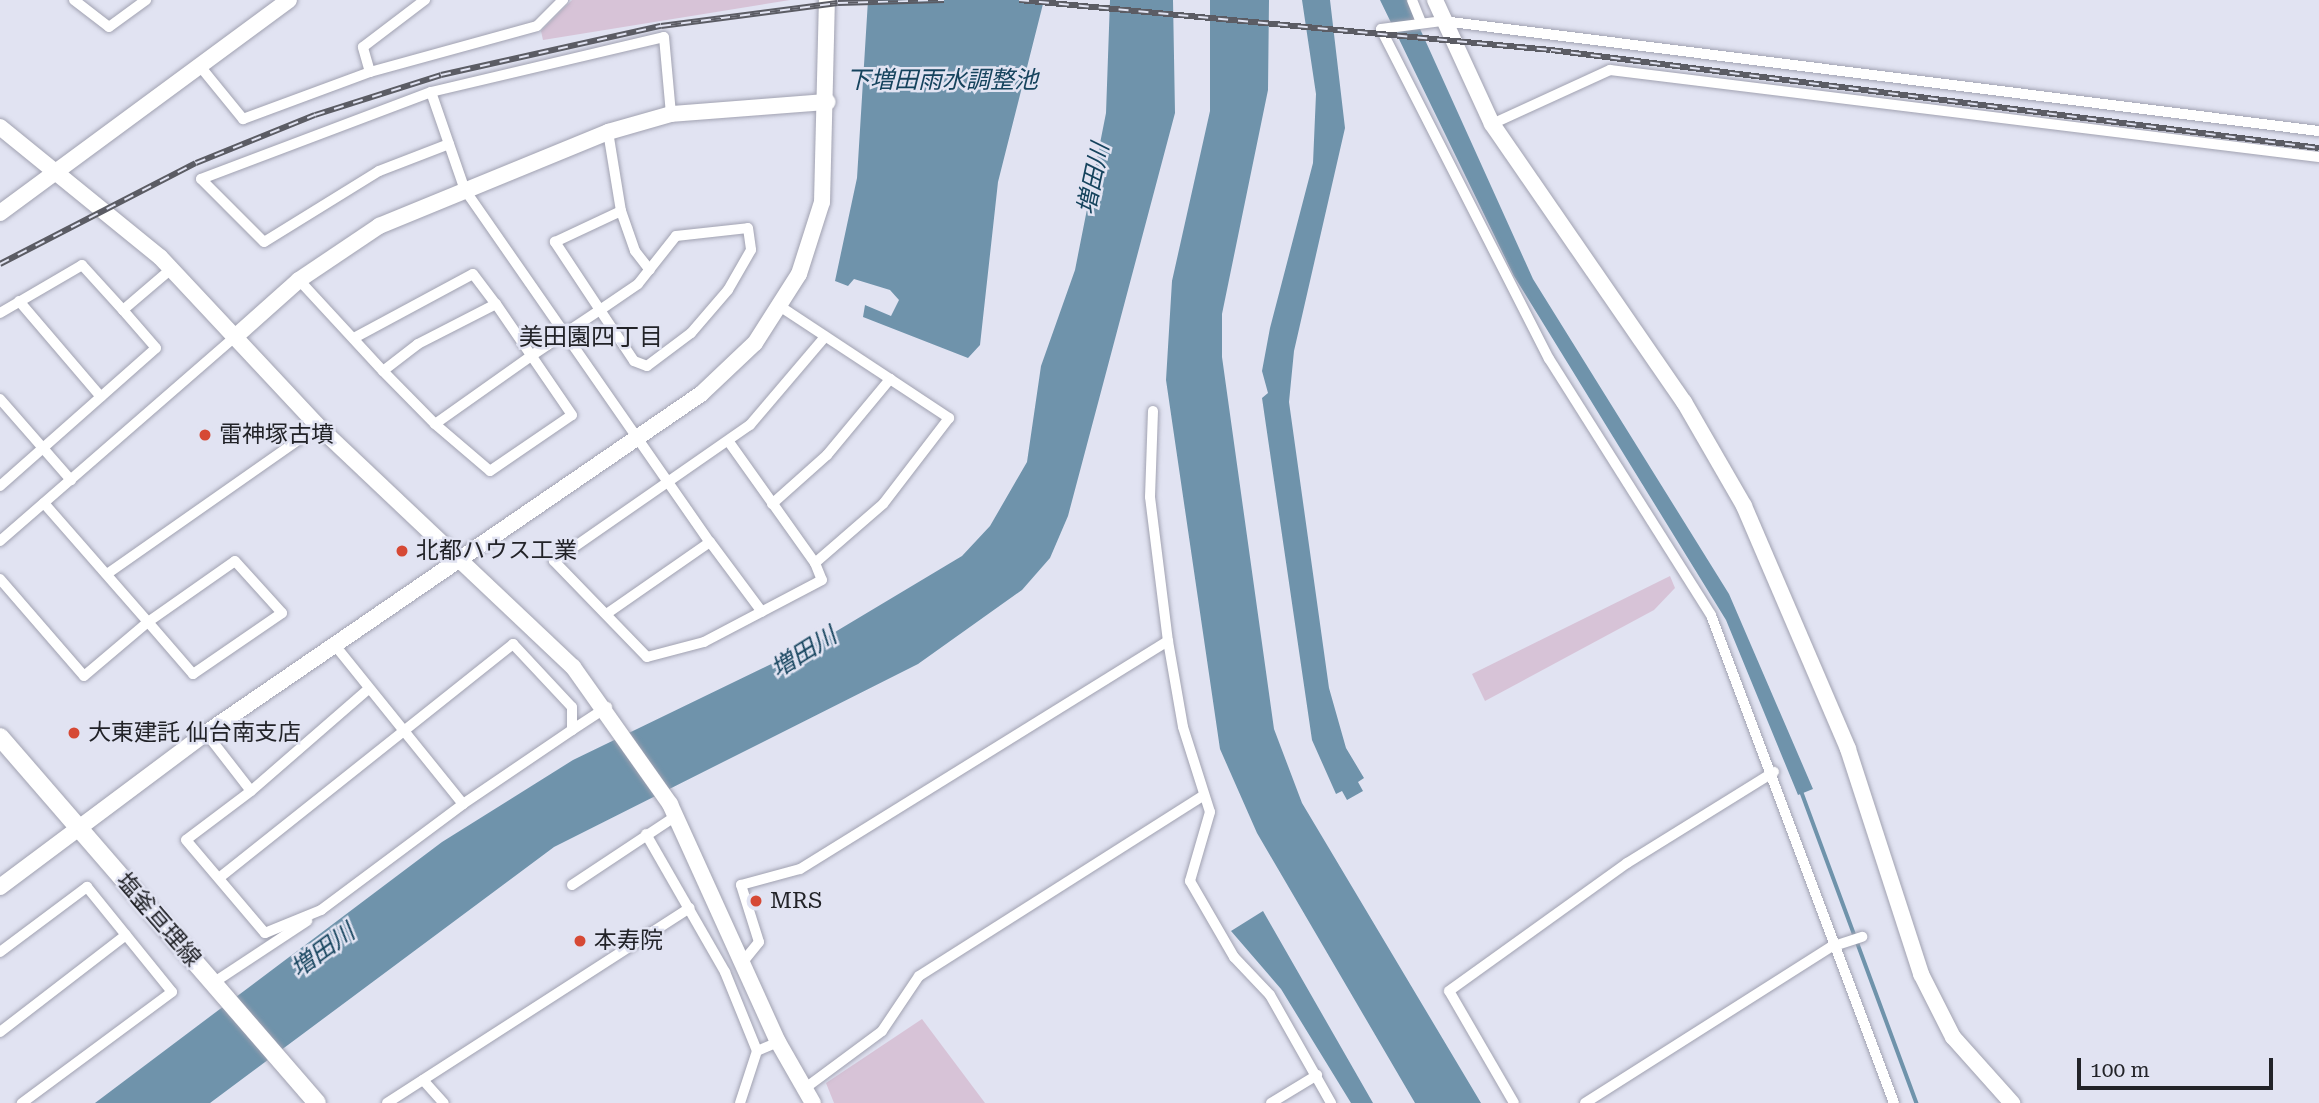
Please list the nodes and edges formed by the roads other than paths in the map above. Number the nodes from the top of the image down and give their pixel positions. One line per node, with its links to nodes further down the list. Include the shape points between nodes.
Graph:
1 (74, 0): 2 (street, via 108,27)
2 (146, 0)
3 (289, 0): 11 (street)
4 (425, 0): 12 (street, via 363,47)
5 (563, 0): 12 (street, via 537,26)
6 (827, 0): 14 (street)
7 (1412, 0): 10 (street)
8 (1435, 0): 9 (street)
9 (1443, 21): 10 (street); 16 (street); 18 (street)
10 (1419, 22): 72 (street, via 1381,29 1512,292 1596,441 1711,615)
11 (199, 65): 12 (street, via 243,119); 22 (street)
12 (370, 72)
13 (430, 92): 15 (street, via 664,37); 20 (street); 20 (street, via 201,179 264,242 379,171)
14 (828, 102): 15 (street); 31 (street, via 818,222)
15 (671, 114): 19 (street)
16 (1492, 124): 21 (street, via 1610,70); 106 (street, via 1684,402 1744,506 1849,748 1921,974 1953,1037)
17 (0, 127): 22 (street)
18 (2319, 131)
19 (608, 132): 23 (street); 24 (street)
20 (449, 144): 23 (street)
21 (2319, 157)
22 (58, 171): 25 (street); 26 (street)
23 (466, 190): 28 (street, via 379,226); 35 (street)
24 (621, 211): 27 (street, via 635,251); 33 (street, via 555,242)
25 (0, 213)
26 (171, 269): 32 (street); 36 (street)
27 (650, 270): 33 (street); 33 (street, via 676,236 748,228 751,250 728,290 691,333 647,366 634,361)
28 (299, 280): 36 (street); 38 (street)
29 (19, 301): 32 (street, via 82,265); 34 (street); 42 (street)
30 (496, 304): 38 (street, via 474,274); 39 (street); 40 (street, via 418,344)
31 (781, 307): 37 (street); 47 (street, via 730,369)
32 (123, 310): 42 (street, via 156,348)
33 (600, 310): 35 (street)
34 (0, 313)
35 (566, 332): 39 (street); 47 (street)
36 (235, 337): 46 (street); 50 (street)
37 (825, 337): 41 (street); 48 (street, via 775,400)
38 (354, 338): 40 (street)
39 (531, 356): 45 (street); 45 (street, via 572,415 489,471)
40 (383, 371): 45 (street)
41 (890, 379): 54 (street, via 827,455); 58 (street, via 949,418 883,504)
42 (101, 397): 49 (street)
43 (0, 399): 49 (street)
44 (1153, 411): 64 (street, via 1150,497)
45 (435, 424)
46 (318, 426): 57 (street); 59 (street)
47 (638, 435): 51 (street); 57 (street)
48 (729, 442): 51 (street); 54 (street)
49 (43, 449): 50 (street); 52 (street)
50 (71, 480): 53 (street)
51 (671, 482): 56 (street); 62 (street, via 554,561)
52 (0, 486)
53 (44, 503): 55 (street); 59 (street)
54 (772, 504): 58 (street)
55 (0, 541)
56 (710, 542): 61 (street); 62 (street)
57 (458, 559): 65 (street); 67 (street, via 546,638)
58 (816, 563): 61 (street, via 822,580)
59 (107, 574): 63 (street)
60 (0, 579): 63 (street, via 84,676)
61 (762, 612): 62 (street, via 704,642 648,657)
62 (608, 613)
63 (148, 622): 63 (street, via 193,674 282,613 235,561)
64 (1168, 641): 74 (street); 88 (street, via 800,869 741,885 759,942)
65 (333, 643): 66 (street); 70 (street)
66 (366, 691): 68 (street); 73 (street)
67 (612, 714): 69 (street); 76 (street)
68 (400, 729): 69 (street, via 513,644 572,707); 75 (street); 79 (street)
69 (572, 730): 75 (street)
70 (206, 733): 73 (street); 77 (street)
71 (0, 737): 77 (main road, 塩釜亘理線)
72 (1774, 772): 86 (street); 103 (street, via 1627,863 1449,991)
73 (251, 791): 79 (street, via 187,839)
74 (1203, 796): 93 (street, via 1210,812 1190,881); 95 (street, via 919,976 882,1031)
75 (463, 804): 83 (street)
76 (673, 810): 78 (street); 88 (street)
77 (78, 828): 81 (street); 89 (main road, 塩釜亘理線)
78 (646, 834): 80 (street); 82 (street)
79 (219, 878): 83 (street, via 265,933)
80 (572, 886)
81 (0, 887)
82 (690, 908): 92 (street); 94 (street)
83 (321, 910): 89 (street)
84 (126, 935): 87 (street, via 87,887); 90 (street); 96 (street, via 172,992)
85 (1862, 937): 86 (street)
86 (1834, 946): 104 (street); 105 (street)
87 (0, 952)
88 (742, 962): 91 (street)
89 (215, 986): 97 (main road, 塩釜亘理線)
90 (0, 1032)
91 (778, 1042): 92 (street); 95 (street)
92 (757, 1051): 100 (street)
93 (1317, 1075): 101 (street); 102 (street)
94 (423, 1080): 98 (street); 99 (street)
95 (809, 1096)
96 (22, 1103)
97 (317, 1103)
98 (387, 1103)
99 (444, 1103)
100 (740, 1103)
101 (1271, 1103)
102 (1331, 1103)
103 (1514, 1103)
104 (1585, 1103)
105 (1894, 1103)
106 (2012, 1103)

